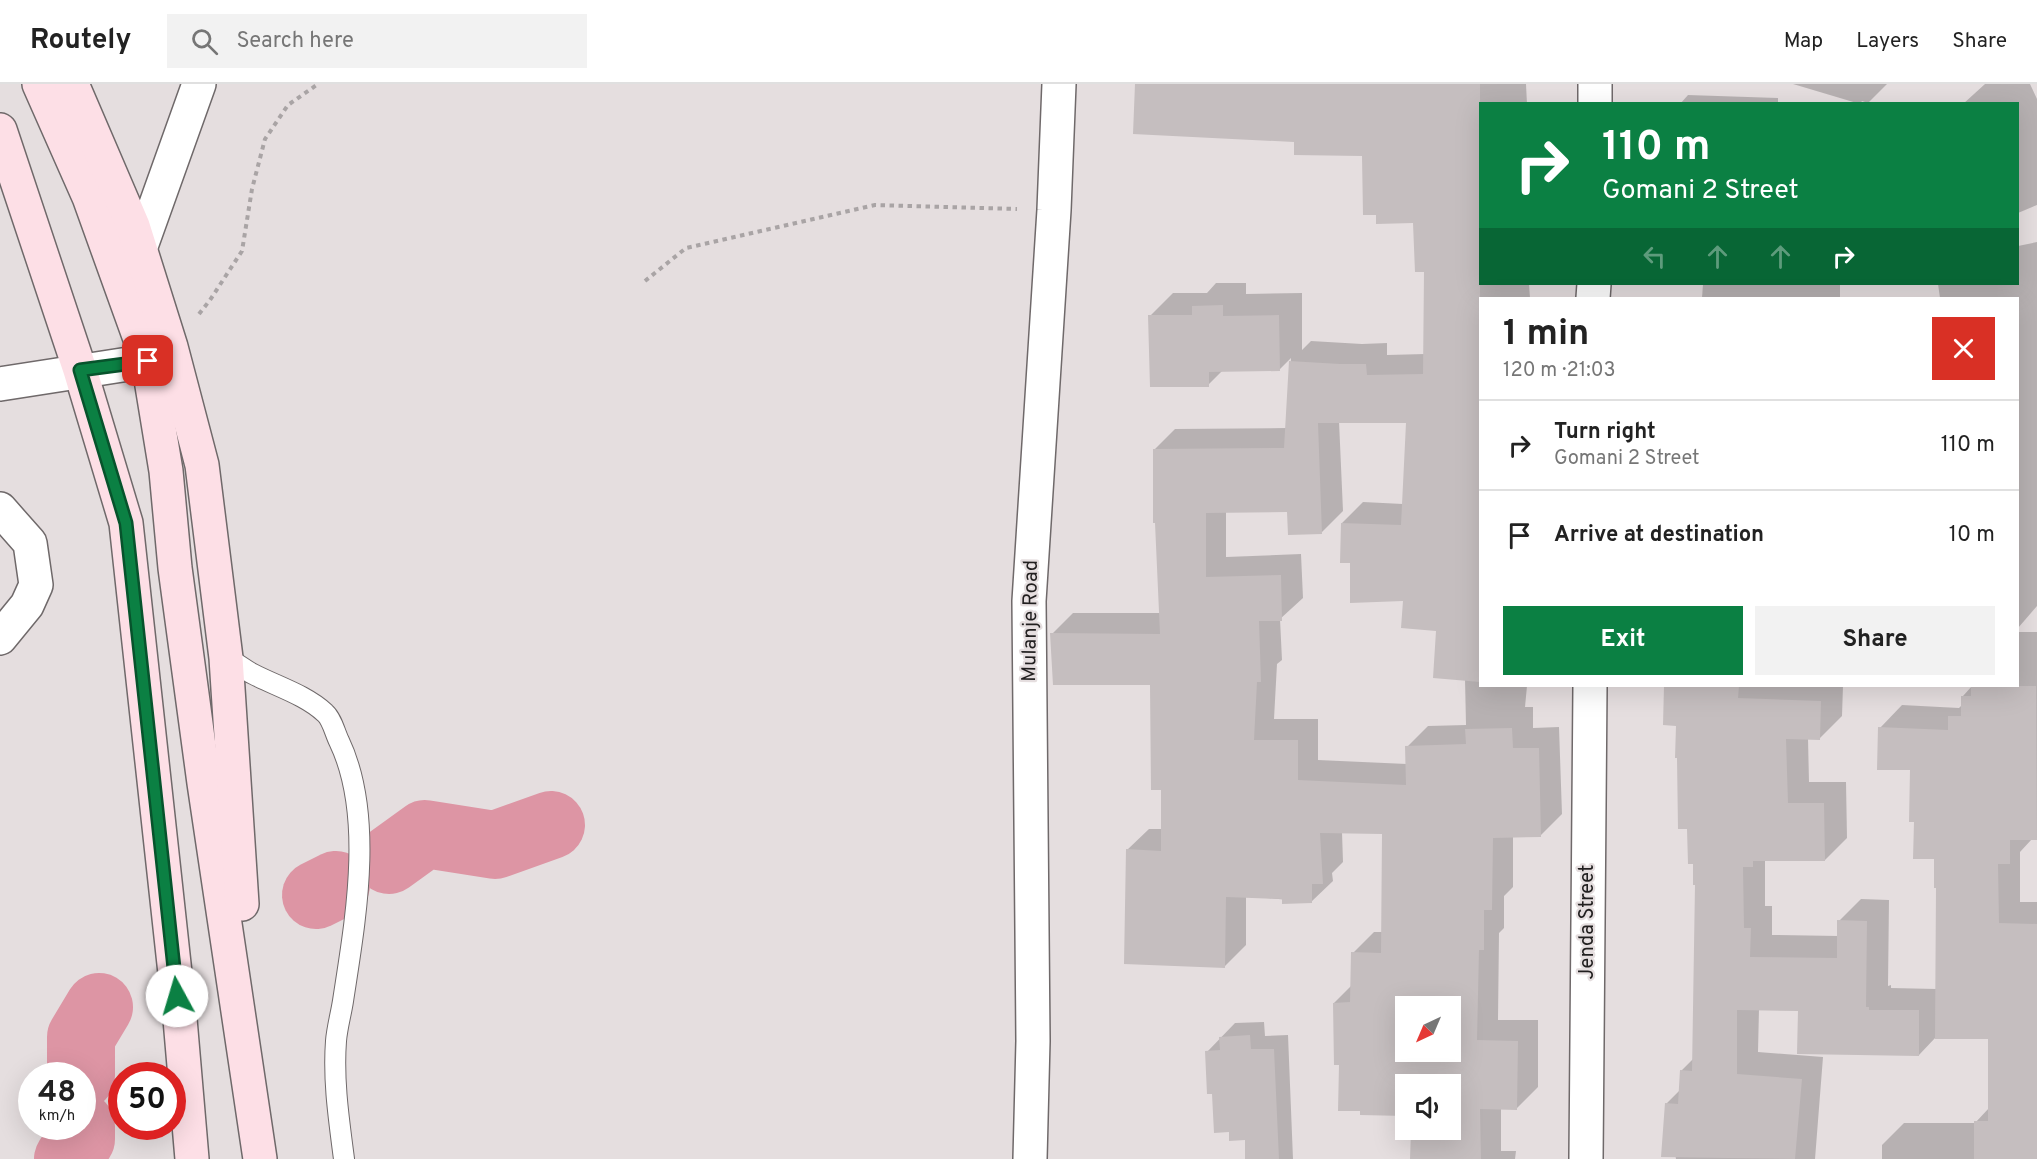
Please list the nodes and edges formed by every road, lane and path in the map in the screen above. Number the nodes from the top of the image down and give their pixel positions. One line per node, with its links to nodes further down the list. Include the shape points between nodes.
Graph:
1 (39, 84): 12 (main road)
2 (72, 84): 10 (main road)
3 (199, 84): 10 (street)
4 (318, 84): 12 (path, via 288,105 265,139 242,251 210,300)
5 (1059, 84): 9 (street, Mulanje Road)
6 (1595, 84): 7 (street)
7 (1595, 102)
8 (0, 130): 13 (main road)
9 (1054, 210): 11 (path, via 875,205 686,248); 22 (street, Mulanje Road, via 1029,602 1033,1029)
10 (140, 249): 12 (main road)
11 (645, 281)
12 (160, 354): 13 (street); 17 (main road, via 202,465); 19 (main road, via 175,568)
13 (80, 370): 14 (street); 20 (main road, via 126,523)
14 (0, 384)
15 (0, 509): 16 (street, via 30,543 36,585 27,605)
16 (0, 638)
17 (226, 658): 19 (main road); 21 (lane, via 327,714 355,789 358,890 336,1040 336,1087)
18 (1590, 687): 23 (street, Jenda Street)
19 (258, 1147)
20 (192, 1159)
21 (344, 1159)
22 (1030, 1159)
23 (1586, 1159)

